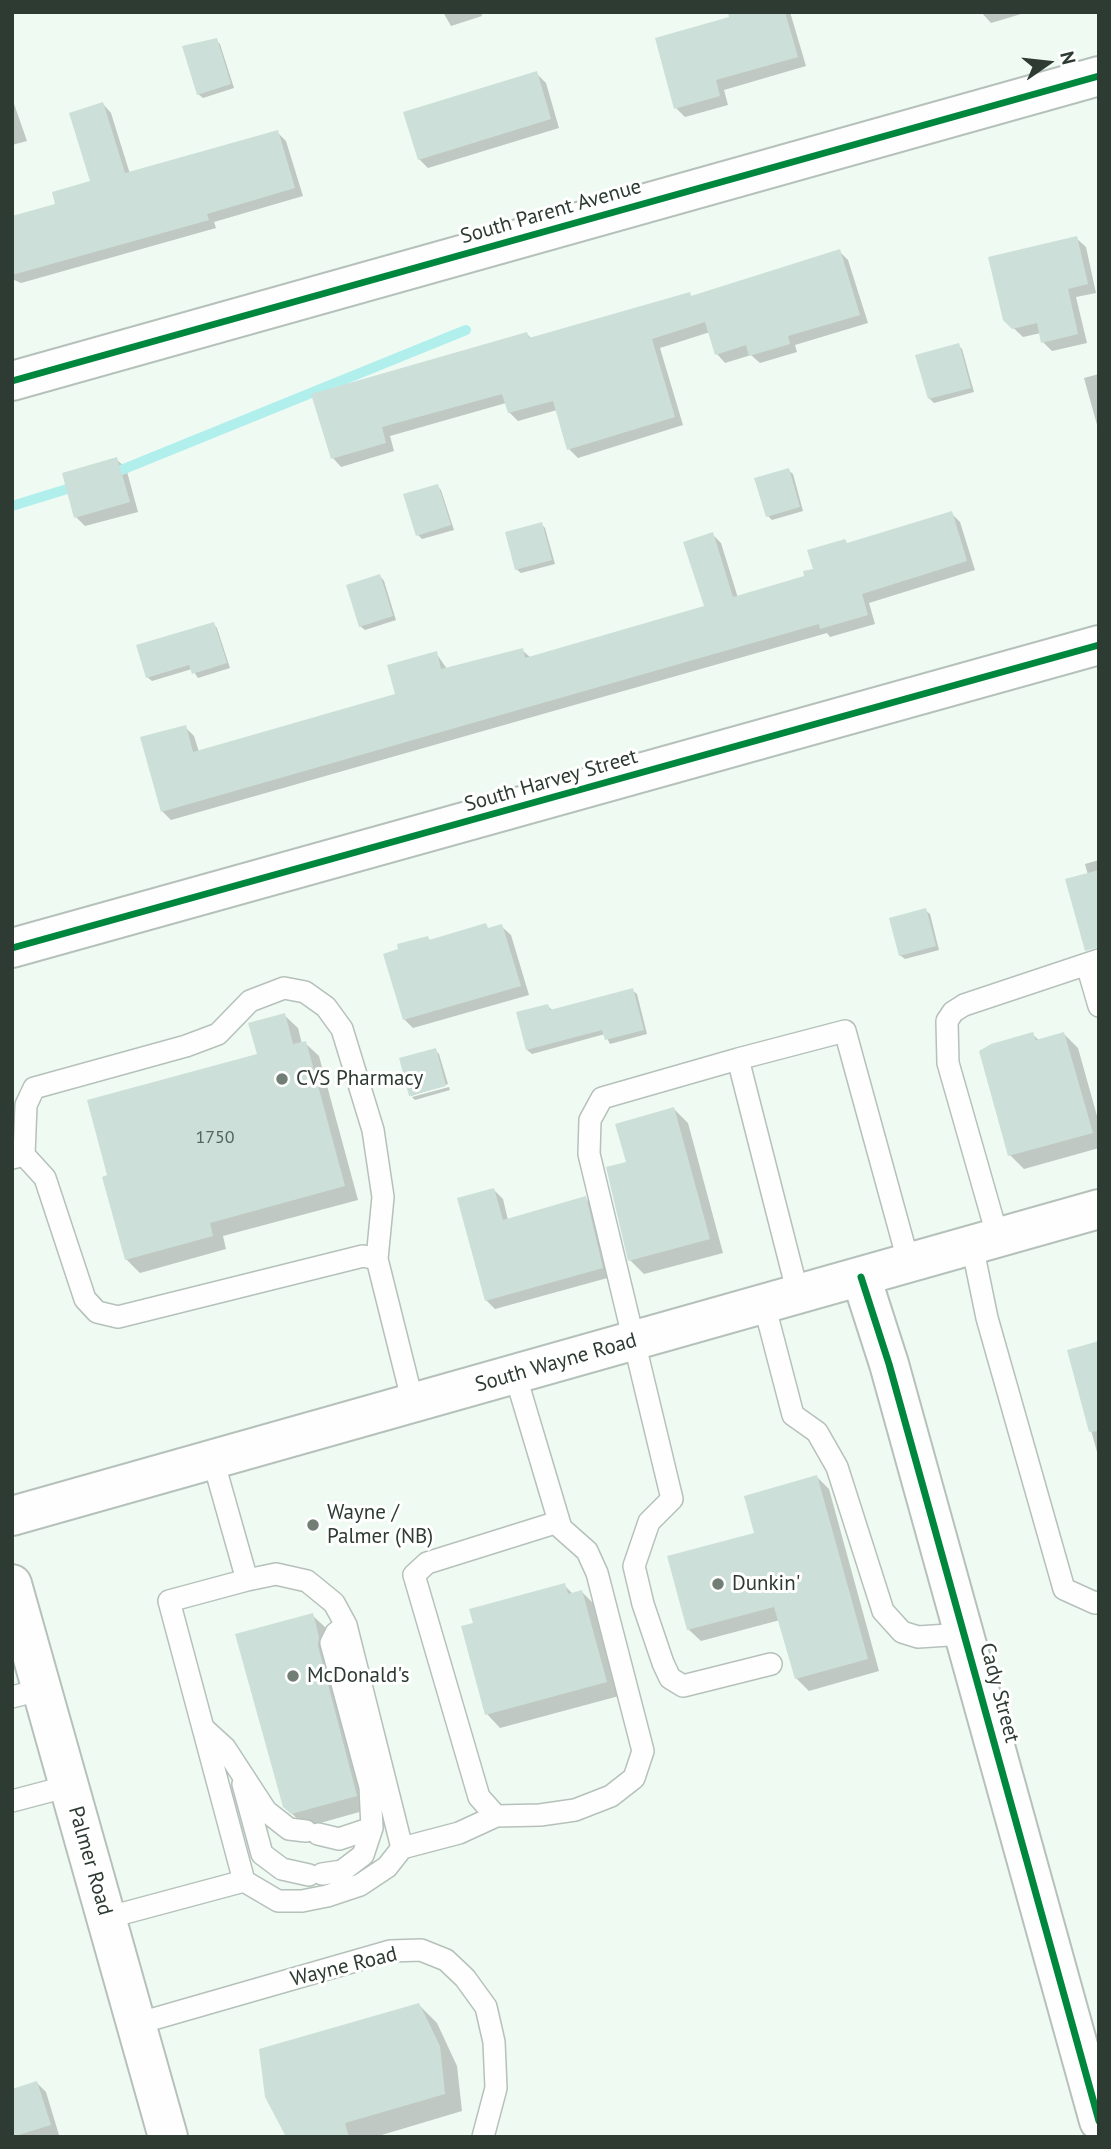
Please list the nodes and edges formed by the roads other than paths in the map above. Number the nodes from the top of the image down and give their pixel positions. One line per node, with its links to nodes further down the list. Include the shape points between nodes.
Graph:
1 (1099, 76): 2 (street, South Parent Avenue)
2 (12, 381)
3 (1099, 645): 4 (street, South Harvey Street)
4 (12, 948)
5 (1093, 962): 6 (lane); 10 (lane, via 964,1005 947,1021 948,1063)
6 (1099, 1006)
7 (738, 1059): 12 (lane, via 845,1031); 14 (lane); 15 (lane, via 602,1098 590,1121 589,1154)
8 (18, 1156): 11 (lane, via 45,1178 85,1299 97,1312 118,1317 363,1256); 11 (lane, via 26,1105 34,1088 186,1046 218,1034 250,1002 284,988 305,992 326,1007 342,1030 373,1130 383,1197)
9 (1099, 1209): 10 (street, South Wayne Road)
10 (985, 1241): 12 (street, South Wayne Road); 23 (lane, via 987,1318 1064,1589)
11 (377, 1259): 17 (lane)
12 (909, 1264): 13 (street, South Wayne Road)
13 (861, 1276): 14 (street, South Wayne Road); 25 (street, Cady Street)
14 (781, 1299): 15 (street, South Wayne Road); 25 (lane, via 793,1415 817,1432 837,1467 883,1612 902,1632 918,1637)
15 (633, 1341): 16 (street, South Wayne Road); 26 (lane, via 672,1499 649,1522 635,1566 663,1664 670,1678 683,1686)
16 (515, 1374): 17 (street, South Wayne Road); 20 (lane)
17 (413, 1403): 18 (street, South Wayne Road)
18 (213, 1460): 19 (street, South Wayne Road); 21 (lane)
19 (12, 1516)
20 (558, 1522): 32 (lane, via 426,1563 414,1575 479,1797); 32 (lane, via 587,1551 597,1573 643,1751 634,1779 611,1796 575,1810)
21 (247, 1580): 24 (lane, via 276,1574 307,1581 334,1603); 28 (lane, via 169,1601)
22 (12, 1584): 27 (street, Palmer Road)
23 (1099, 1602)
24 (345, 1625): 33 (lane, via 331,1643 370,1787); 34 (lane)
25 (964, 1634): 38 (street, Cady Street)
26 (771, 1664)
27 (27, 1693): 30 (street, Palmer Road)
28 (203, 1728): 29 (lane); 35 (lane)
29 (240, 1769): 33 (lane, via 266,1811 289,1829 339,1839); 33 (lane, via 262,1854 282,1869 315,1874 342,1871 363,1855)
30 (69, 1786): 31 (lane); 36 (street, Palmer Road)
31 (12, 1801)
32 (496, 1816): 34 (lane, via 459,1833)
33 (372, 1828)
34 (402, 1848): 35 (lane, via 387,1867 360,1885 302,1901 278,1901)
35 (244, 1881): 36 (lane)
36 (106, 1918): 37 (street, Palmer Road)
37 (136, 2024): 39 (street, Palmer Road); 40 (lane, Wayne Road, via 390,1951 421,1950 446,1960 466,1978 486,2007 494,2042 496,2088)
38 (1099, 2121)
39 (168, 2137)
40 (483, 2137)

